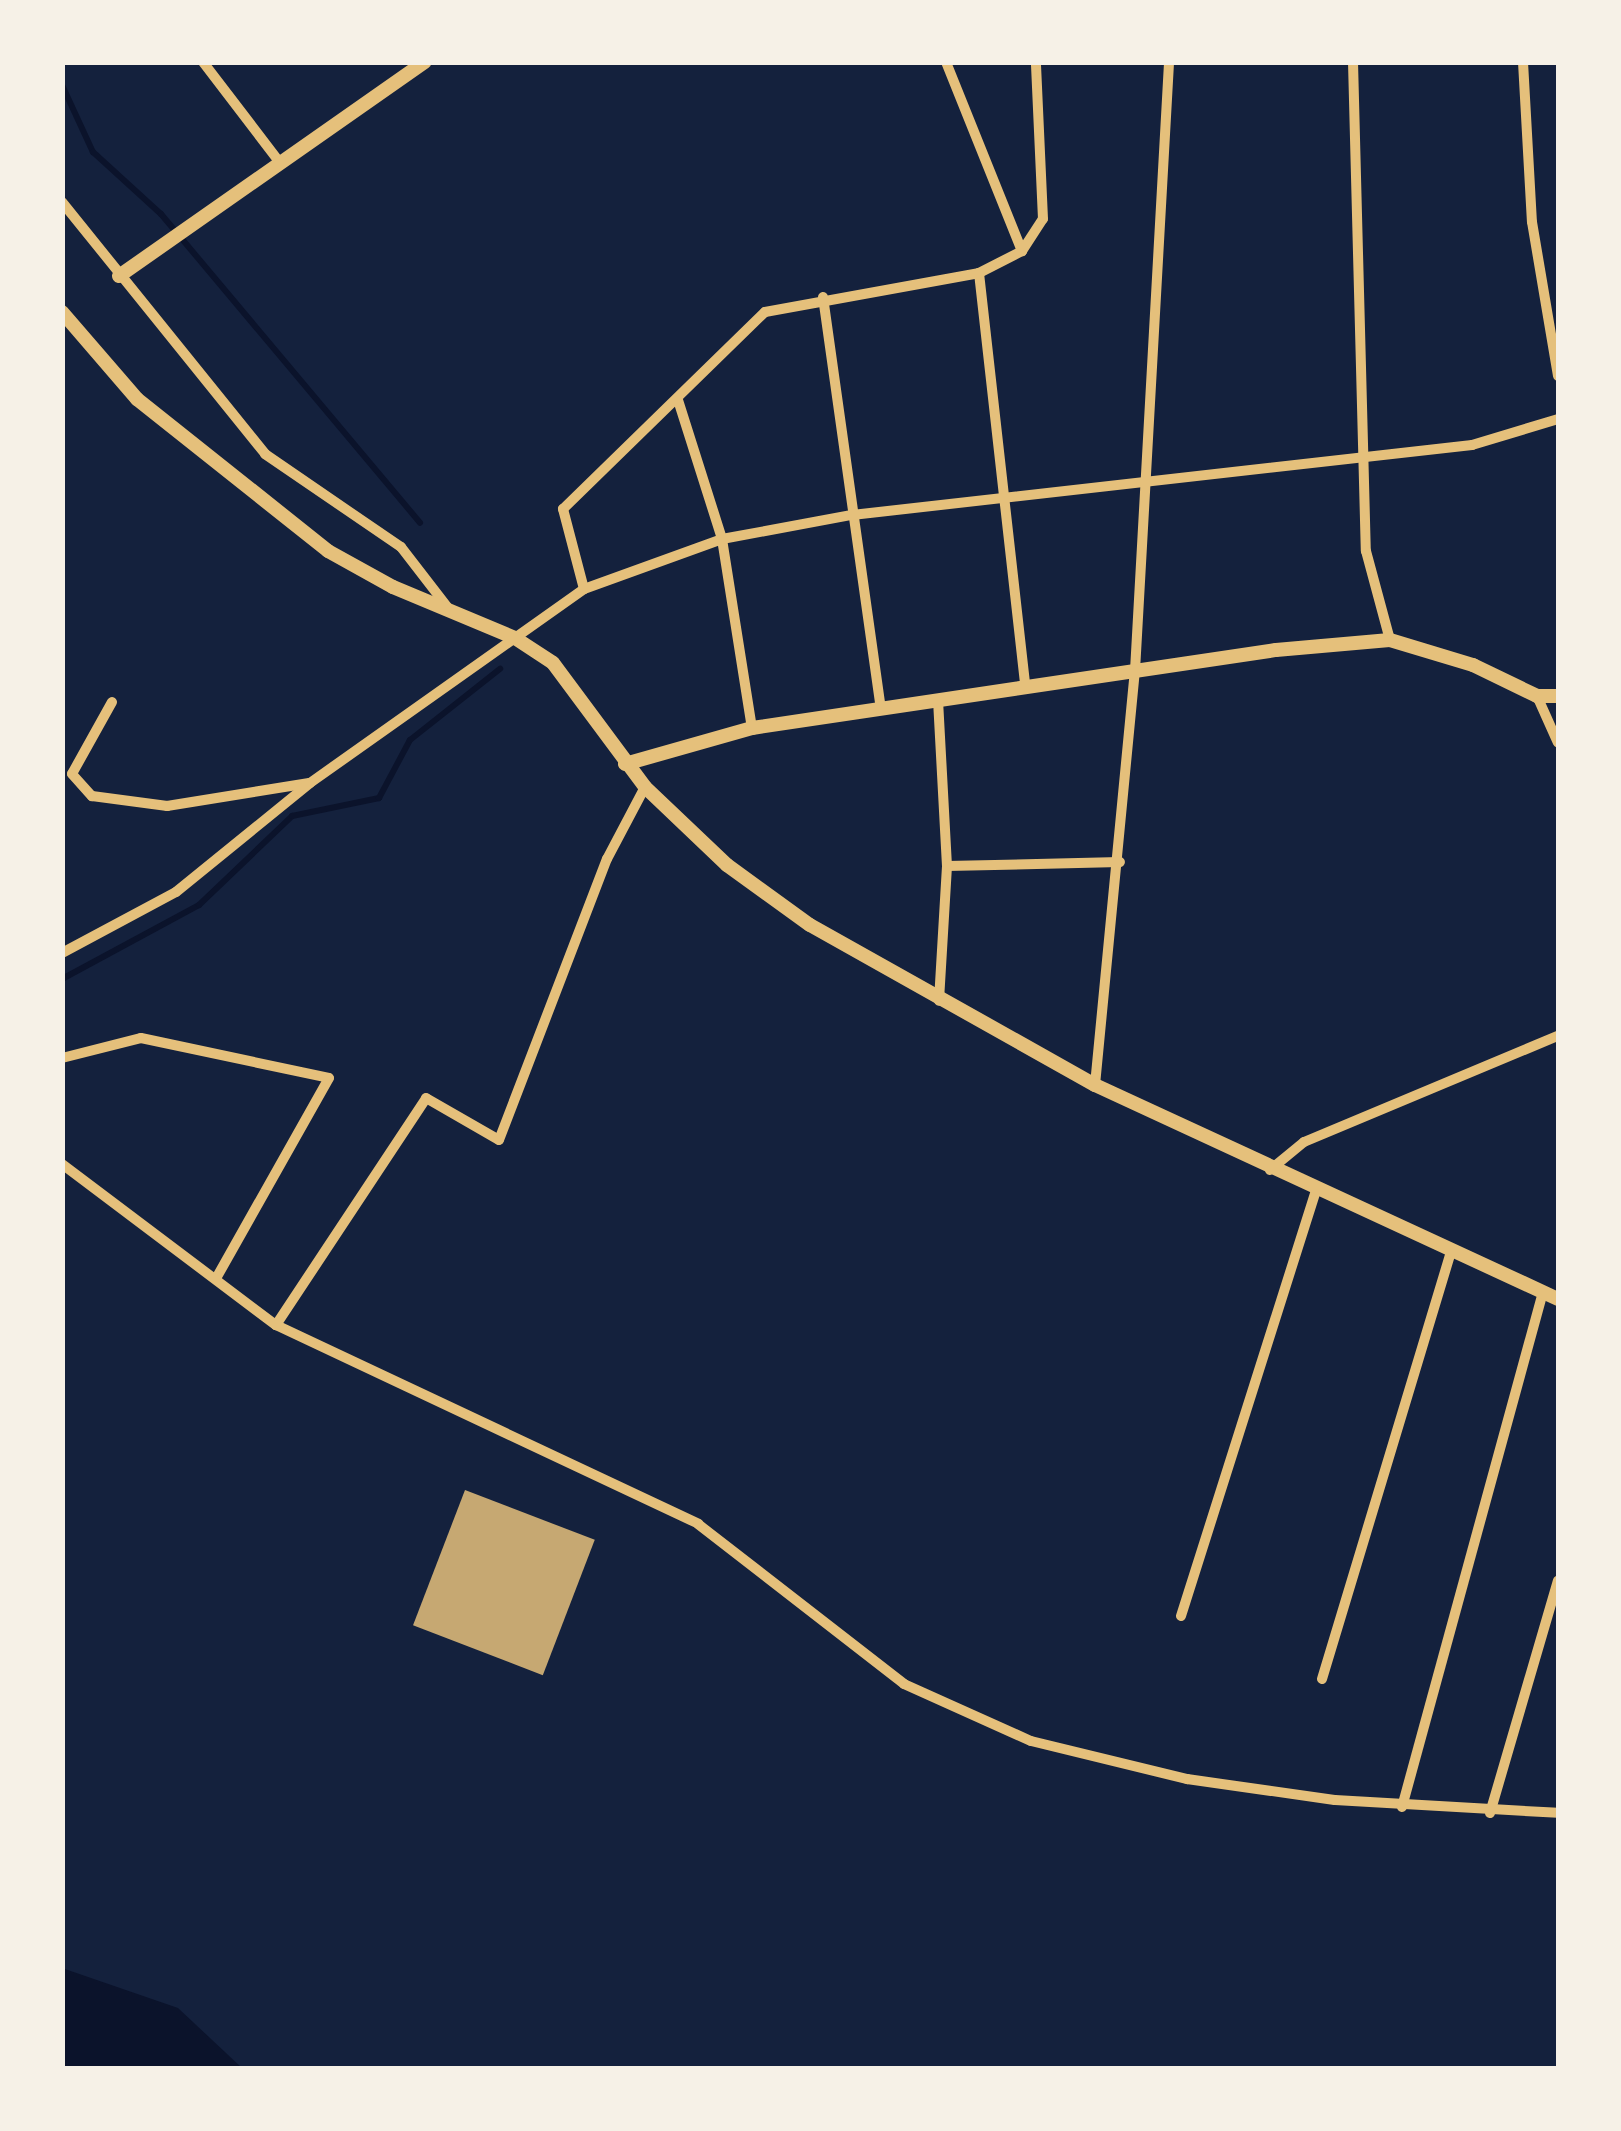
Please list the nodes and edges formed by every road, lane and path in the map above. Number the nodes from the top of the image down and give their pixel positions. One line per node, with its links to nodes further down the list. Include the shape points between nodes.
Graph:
1 (203, 62): 8 (street)
2 (426, 62): 8 (street)
3 (946, 62): 10 (street)
4 (1036, 62): 10 (street, via 1043,219)
5 (1169, 62): 19 (street)
6 (1354, 62): 18 (street)
7 (1523, 62): 15 (street, via 1532,222)
8 (282, 164): 12 (street)
9 (62, 202): 12 (street)
10 (1022, 251): 11 (street)
11 (979, 273): 13 (street); 20 (street)
12 (118, 276): 24 (street, via 265,454 400,547)
13 (823, 298): 16 (street, via 765,312); 21 (street)
14 (62, 312): 24 (street, via 137,399 314,541 356,569)
15 (1558, 376)
16 (678, 400): 22 (street); 23 (street, via 563,509)
17 (1558, 419): 18 (street, via 1472,445)
18 (1363, 456): 19 (street); 26 (street, via 1366,552)
19 (1141, 482): 20 (street); 27 (street)
20 (1006, 496): 21 (street); 28 (street)
21 (852, 515): 22 (street); 33 (street)
22 (722, 539): 23 (street); 34 (street)
23 (584, 588): 25 (street)
24 (450, 610): 25 (street)
25 (515, 638): 36 (street, via 553,663); 37 (street)
26 (1390, 640): 27 (street); 29 (street, via 1473,665)
27 (1135, 671): 28 (street); 39 (street)
28 (1026, 686): 31 (street)
29 (1537, 696): 30 (street); 35 (street)
30 (1558, 696)
31 (938, 700): 33 (street); 40 (street)
32 (112, 702): 37 (street, via 72,774 92,796 167,806)
33 (881, 708): 34 (street)
34 (752, 728): 36 (street)
35 (1558, 744)
36 (625, 764): 38 (street)
37 (310, 783): 41 (street, via 176,892)
38 (645, 787): 42 (street, via 756,887); 53 (street, via 607,859 498,1140 426,1098)
39 (1120, 862): 40 (street); 45 (street)
40 (947, 866): 42 (street)
41 (62, 953)
42 (940, 1002): 45 (street)
43 (1558, 1036): 47 (street, via 1304,1142)
44 (62, 1058): 50 (street, via 141,1038 329,1078)
45 (1095, 1085): 47 (street)
46 (62, 1164): 50 (street)
47 (1269, 1171): 48 (street)
48 (1316, 1192): 49 (street); 55 (street)
49 (1452, 1252): 51 (street); 56 (street)
50 (217, 1277): 53 (street)
51 (1543, 1292): 52 (street); 57 (street)
52 (1558, 1299)
53 (276, 1326): 57 (street, via 698,1524 904,1684 1030,1741 1187,1779)
54 (1558, 1581): 59 (street)
55 (1181, 1616)
56 (1322, 1679)
57 (1402, 1807): 59 (street)
58 (1558, 1813): 59 (street)
59 (1490, 1814)

